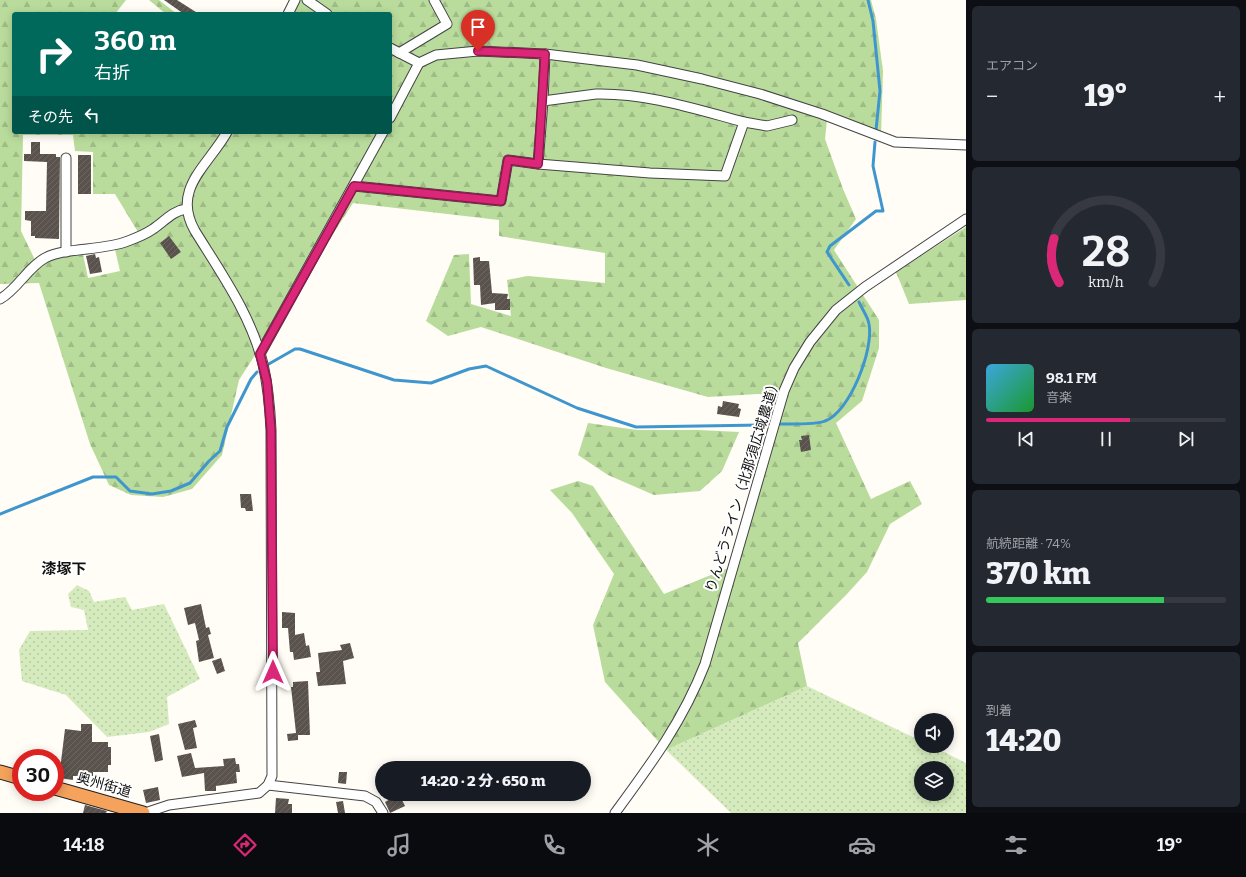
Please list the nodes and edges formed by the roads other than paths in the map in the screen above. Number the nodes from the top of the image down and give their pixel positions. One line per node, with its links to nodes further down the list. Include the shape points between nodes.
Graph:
1 (295, 0): 4 (street)
2 (307, 0): 5 (street)
3 (434, 0): 7 (street, via 447,24)
4 (289, 12)
5 (324, 12)
6 (392, 49): 7 (street)
7 (399, 53): 9 (street)
8 (545, 54): 9 (street, via 478,51 436,55); 10 (street); 16 (street, via 637,65 709,80 822,114 895,142)
9 (419, 63): 11 (street)
10 (543, 101): 13 (street, via 570,96 618,94 657,99); 18 (street)
11 (392, 114)
12 (792, 120): 13 (street, via 767,126)
13 (744, 122): 18 (street, via 725,176)
14 (226, 134): 20 (street, via 197,172 191,185)
15 (382, 134): 19 (street)
16 (966, 145)
17 (66, 158): 22 (street)
18 (538, 164): 19 (street, via 508,160 501,201)
19 (354, 186): 24 (street)
20 (186, 209): 22 (street, via 172,214 151,231 127,241 100,248); 24 (street, via 188,220 240,305)
21 (966, 219): 32 (street, りんどうライン（北那須広域農道）, via 865,287 836,310 810,342 794,368 784,391 705,664 696,687 670,737)
22 (66, 252): 23 (street, via 43,259 14,290)
23 (0, 299)
24 (260, 354): 27 (street, via 267,382 271,430 272,776)
25 (0, 772): 26 (highway)
26 (12, 775)
27 (268, 785): 30 (street, via 259,793 169,805); 31 (street, via 365,796 376,802)
28 (64, 791): 29 (highway, 奥州街道)
29 (119, 810): 30 (highway, 奥州街道)
30 (144, 813)
31 (383, 813)
32 (615, 813)

